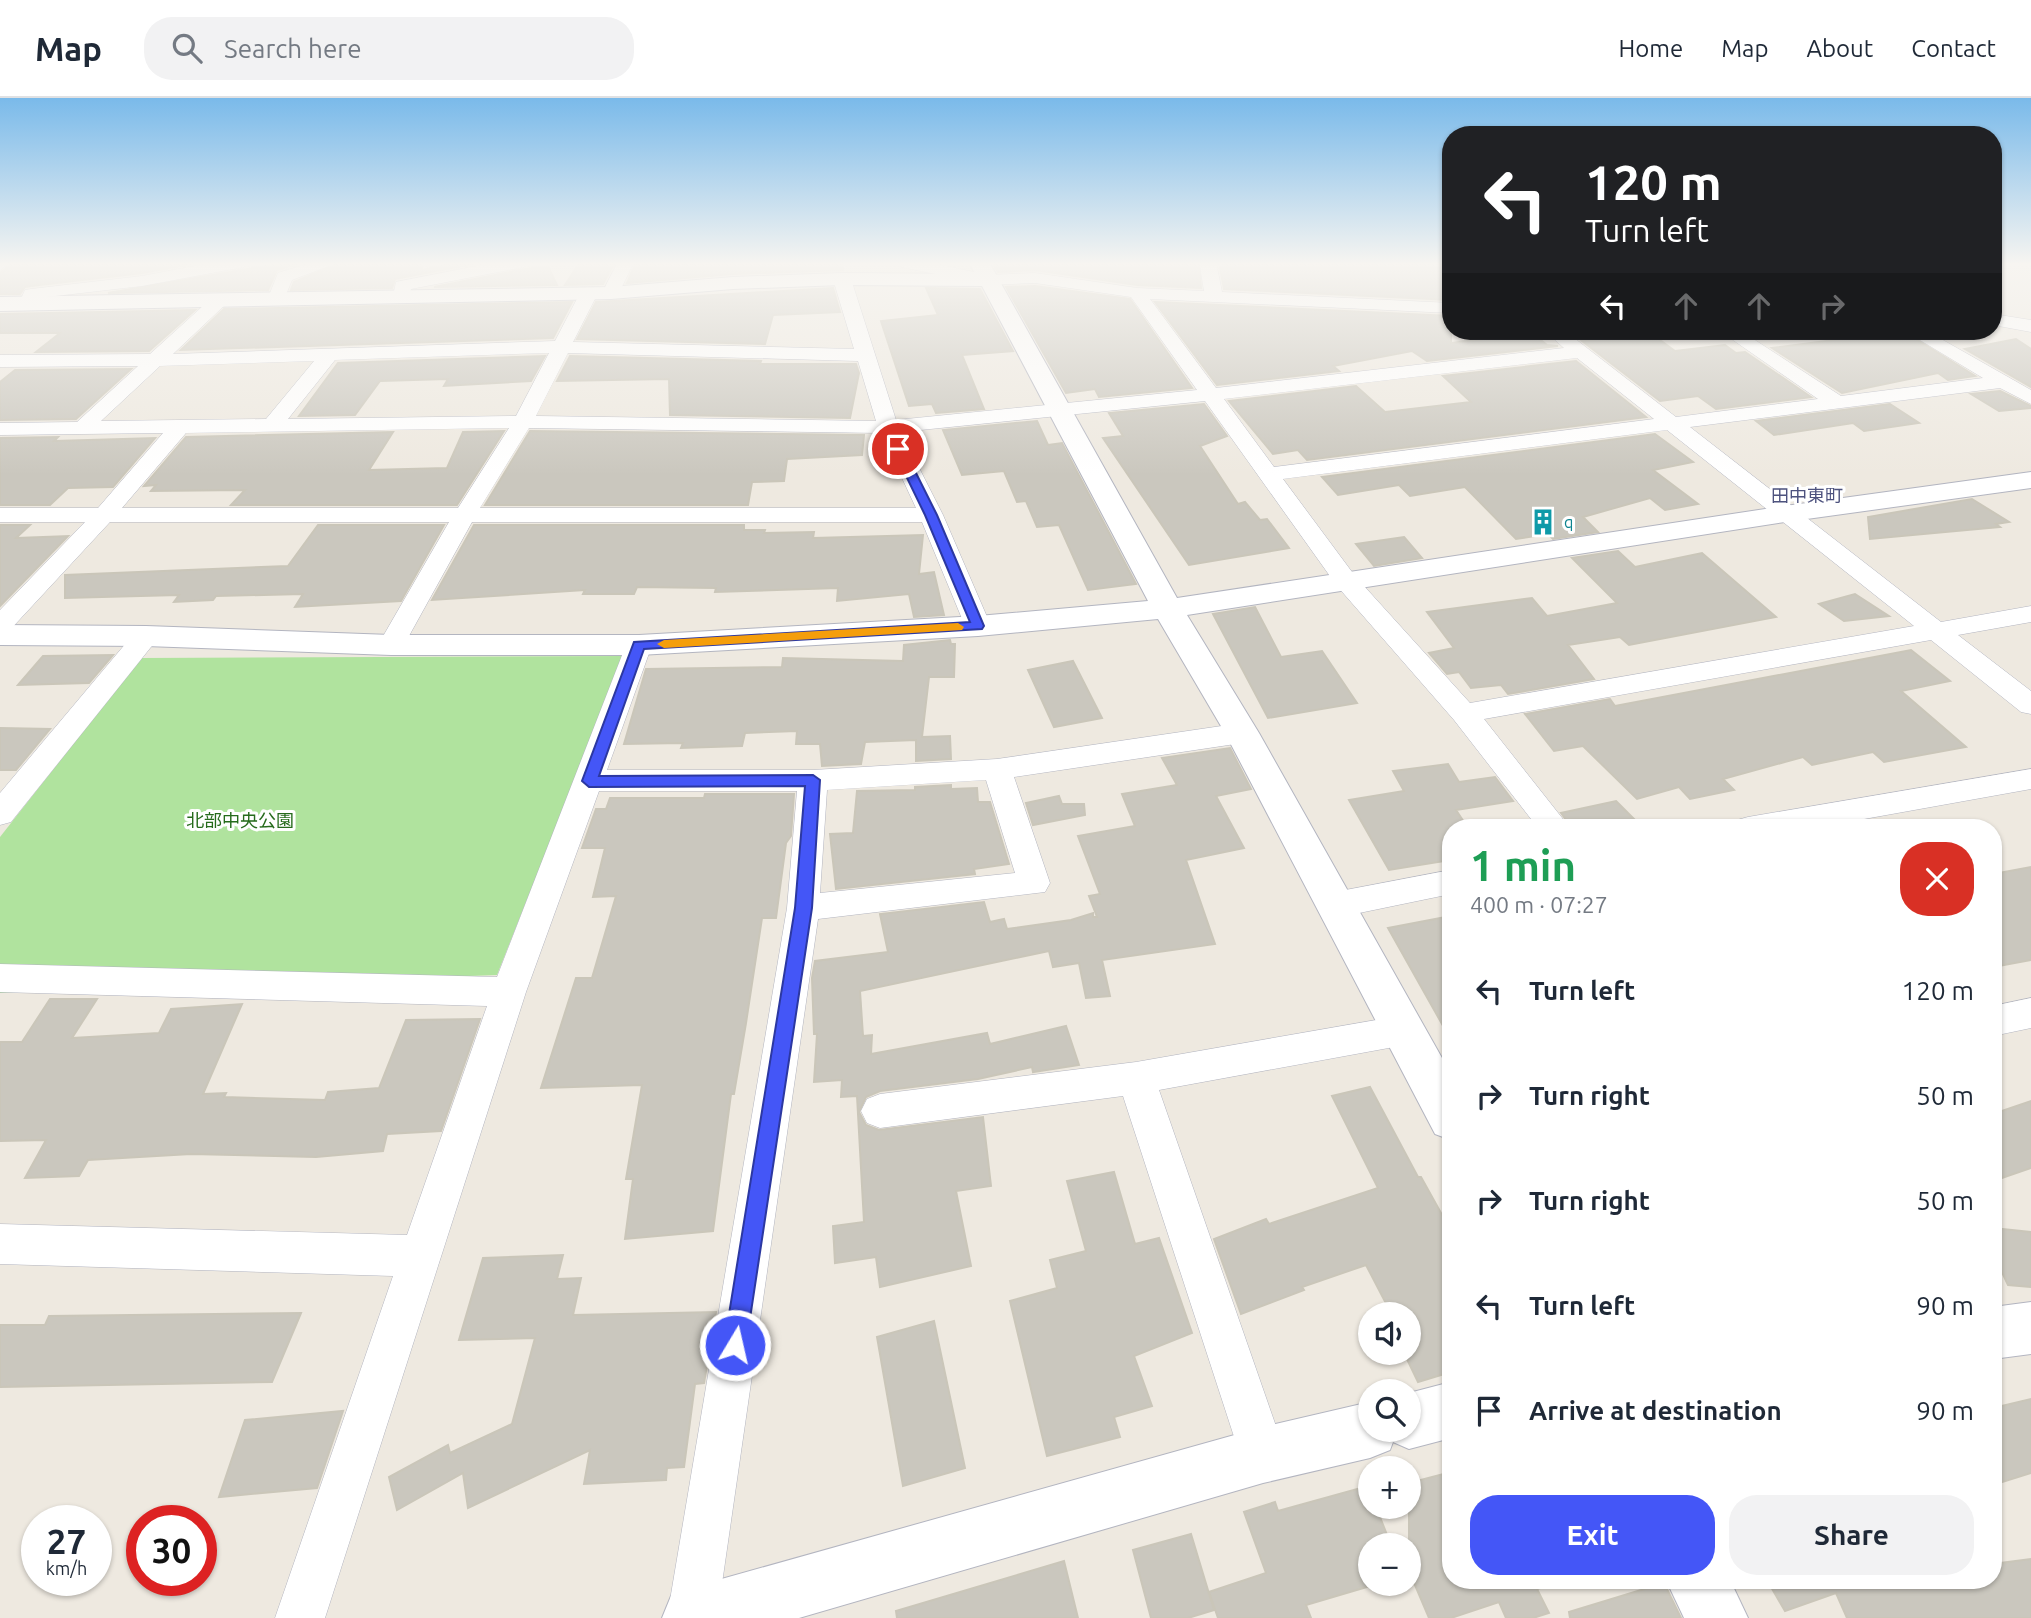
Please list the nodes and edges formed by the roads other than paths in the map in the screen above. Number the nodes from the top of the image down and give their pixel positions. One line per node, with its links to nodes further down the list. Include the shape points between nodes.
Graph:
1 (184, 333): 15 (street)
2 (570, 333): 11 (street)
3 (858, 333): 14 (street)
4 (1018, 333): 21 (street)
5 (1166, 333): 18 (street)
6 (2005, 333): 7 (street)
7 (2031, 337)
8 (1565, 340): 13 (street)
9 (1743, 340): 20 (street)
10 (1930, 340): 17 (street)
11 (559, 347): 12 (street); 14 (street); 22 (street)
12 (331, 352): 15 (street); 24 (street)
13 (1580, 352): 18 (street); 23 (street)
14 (865, 355): 27 (street)
15 (155, 360): 16 (street); 26 (street)
16 (0, 361)
17 (2003, 382): 19 (street); 20 (street)
18 (1209, 393): 21 (street); 29 (street)
19 (2031, 398)
20 (1835, 401): 23 (street)
21 (1061, 412): 27 (street); 37 (street)
22 (523, 422): 24 (street); 27 (street); 35 (street)
23 (1674, 423): 29 (street); 32 (street)
24 (274, 424): 25 (street)
25 (181, 425): 26 (street); 31 (street)
26 (82, 428): 28 (street)
27 (888, 428): 33 (street)
28 (0, 429)
29 (1269, 474): 36 (street)
30 (2031, 480): 32 (street)
31 (105, 514): 34 (street); 35 (street); 39 (street)
32 (1784, 514): 36 (street); 41 (street)
33 (931, 515): 35 (street); 40 (street)
34 (0, 516)
35 (464, 516): 44 (street)
36 (1346, 581): 37 (street); 47 (street)
37 (1168, 609): 40 (street); 48 (street)
38 (2031, 614): 41 (street)
39 (0, 625)
40 (978, 626): 45 (street)
41 (1934, 630): 46 (street); 47 (street)
42 (0, 635): 43 (street)
43 (146, 636): 44 (street); 53 (street)
44 (391, 645): 45 (street)
45 (639, 645): 52 (street)
46 (2031, 705)
47 (1464, 713): 55 (street)
48 (1242, 733): 49 (street); 58 (street)
49 (997, 769): 51 (street); 59 (street, via 1034,883)
50 (2031, 779): 56 (street)
51 (813, 780): 52 (street); 59 (street)
52 (589, 781): 61 (street)
53 (12, 787): 54 (street)
54 (0, 814)
55 (1548, 819)
56 (1800, 819)
57 (1442, 884): 58 (street)
58 (1335, 905): 64 (street)
59 (803, 908): 78 (street)
60 (0, 978): 61 (street)
61 (509, 992): 69 (street)
62 (2031, 1013): 63 (street)
63 (2002, 1019)
64 (1405, 1030): 65 (street); 66 (street)
65 (1136, 1078): 67 (street); 75 (street)
66 (1442, 1102)
67 (880, 1111)
68 (0, 1244): 69 (street)
69 (422, 1256): 77 (street)
70 (2031, 1328): 71 (street)
71 (2002, 1332)
72 (1442, 1412): 73 (street)
73 (1421, 1417)
74 (1358, 1433): 75 (street)
75 (1263, 1455): 78 (street)
76 (1701, 1589): 79 (street)
77 (300, 1618)
78 (693, 1618)
79 (1717, 1618)

